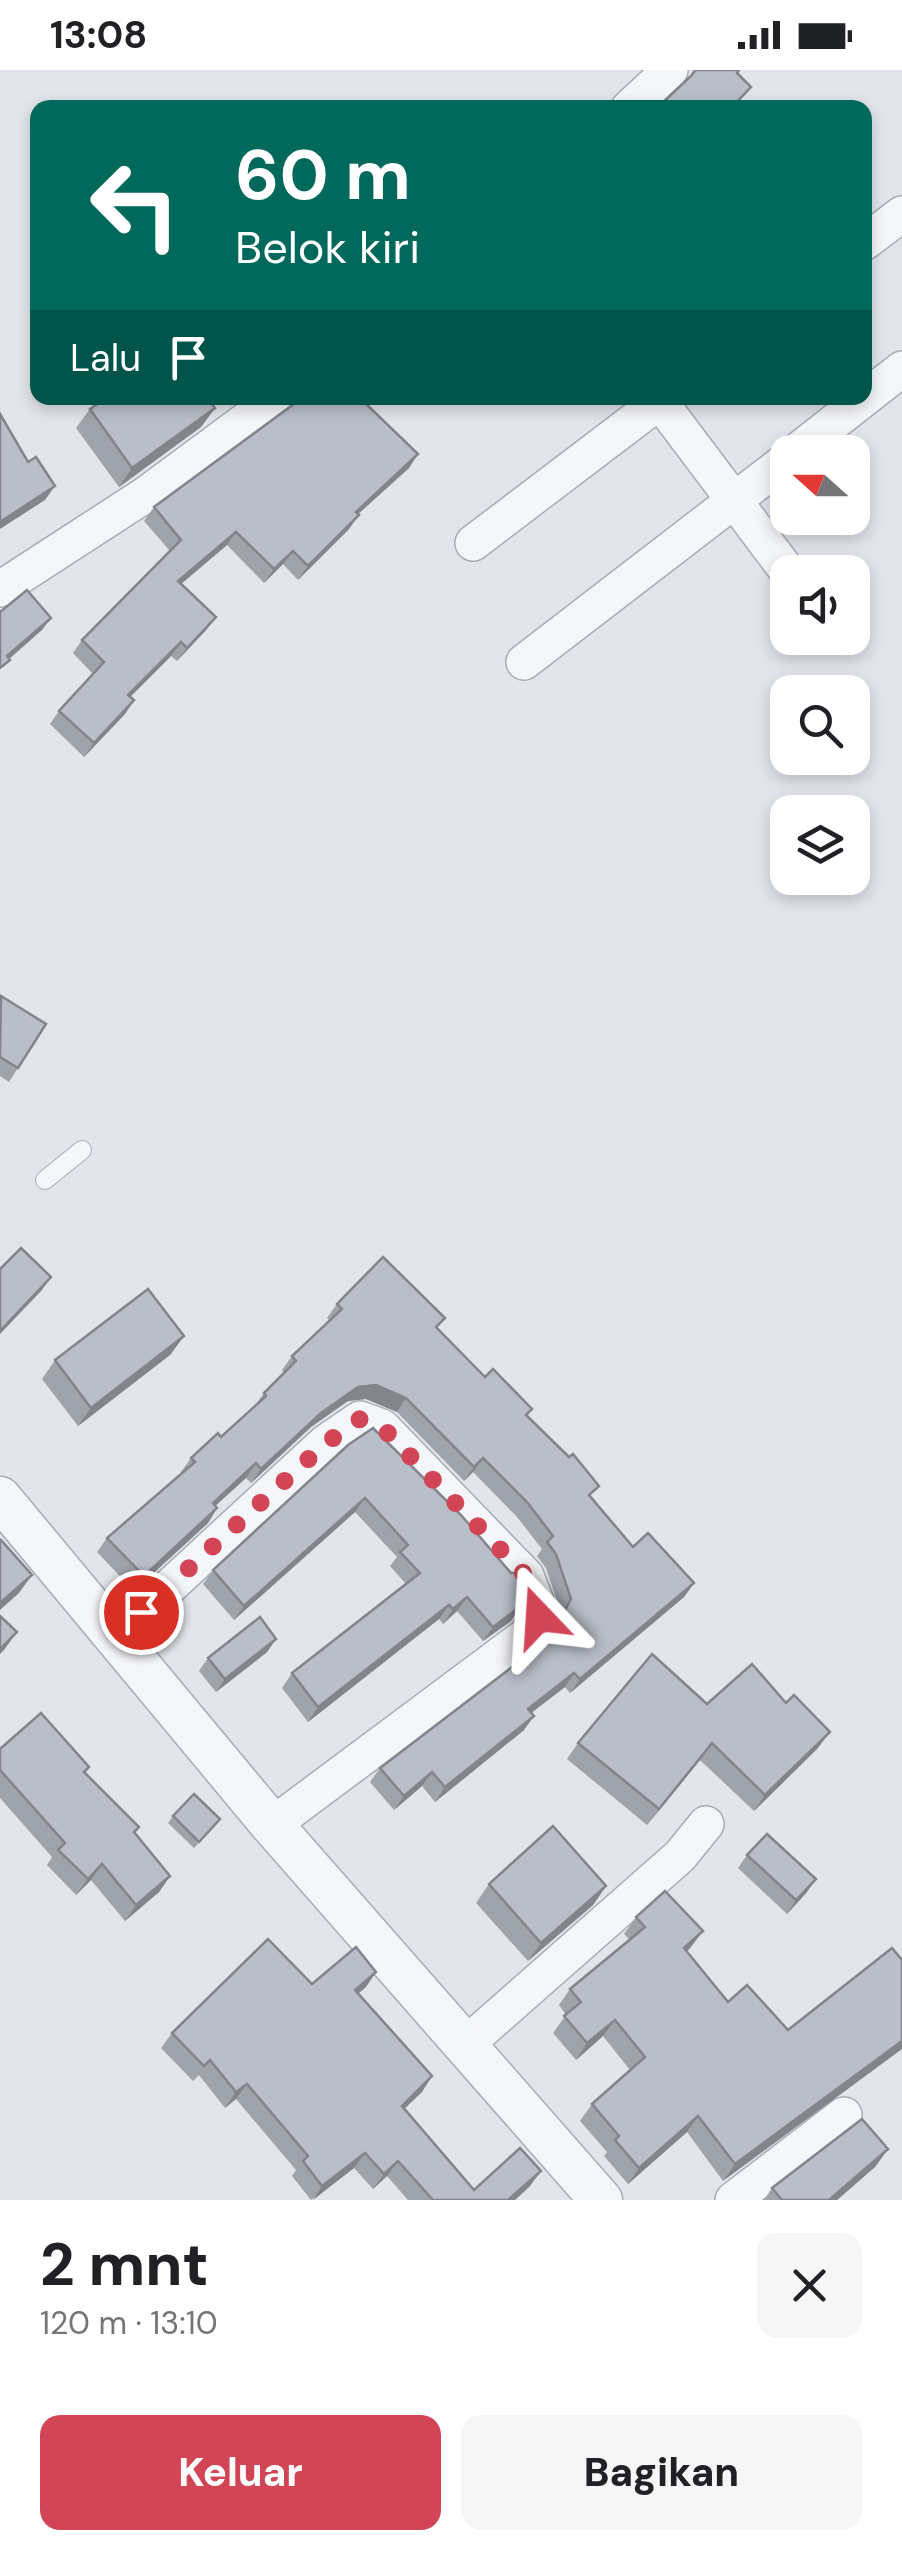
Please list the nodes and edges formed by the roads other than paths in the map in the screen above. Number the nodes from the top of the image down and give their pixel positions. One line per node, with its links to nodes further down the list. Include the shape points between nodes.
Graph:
1 (670, 70): 2 (street)
2 (638, 100)
3 (902, 214): 4 (street)
4 (872, 237)
5 (902, 369): 6 (street)
6 (872, 392)
7 (267, 405): 16 (street, via 145,495)
8 (652, 405): 14 (street)
9 (664, 405): 13 (street)
10 (856, 405): 11 (street)
11 (818, 435)
12 (770, 473): 13 (street)
13 (734, 501): 15 (street); 17 (street)
14 (473, 543)
15 (775, 555)
16 (0, 589)
17 (524, 662)
18 (82, 1150): 19 (lane)
19 (45, 1180)
20 (0, 1498): 21 (street)
21 (115, 1637): 23 (street); 23 (street, via 360,1419 382,1427 526,1576 540,1612 527,1636)
22 (706, 1824): 24 (street, via 680,1856)
23 (272, 1825): 24 (street)
24 (463, 2048): 26 (street)
25 (844, 2115): 27 (street)
26 (600, 2200)
27 (733, 2200)

